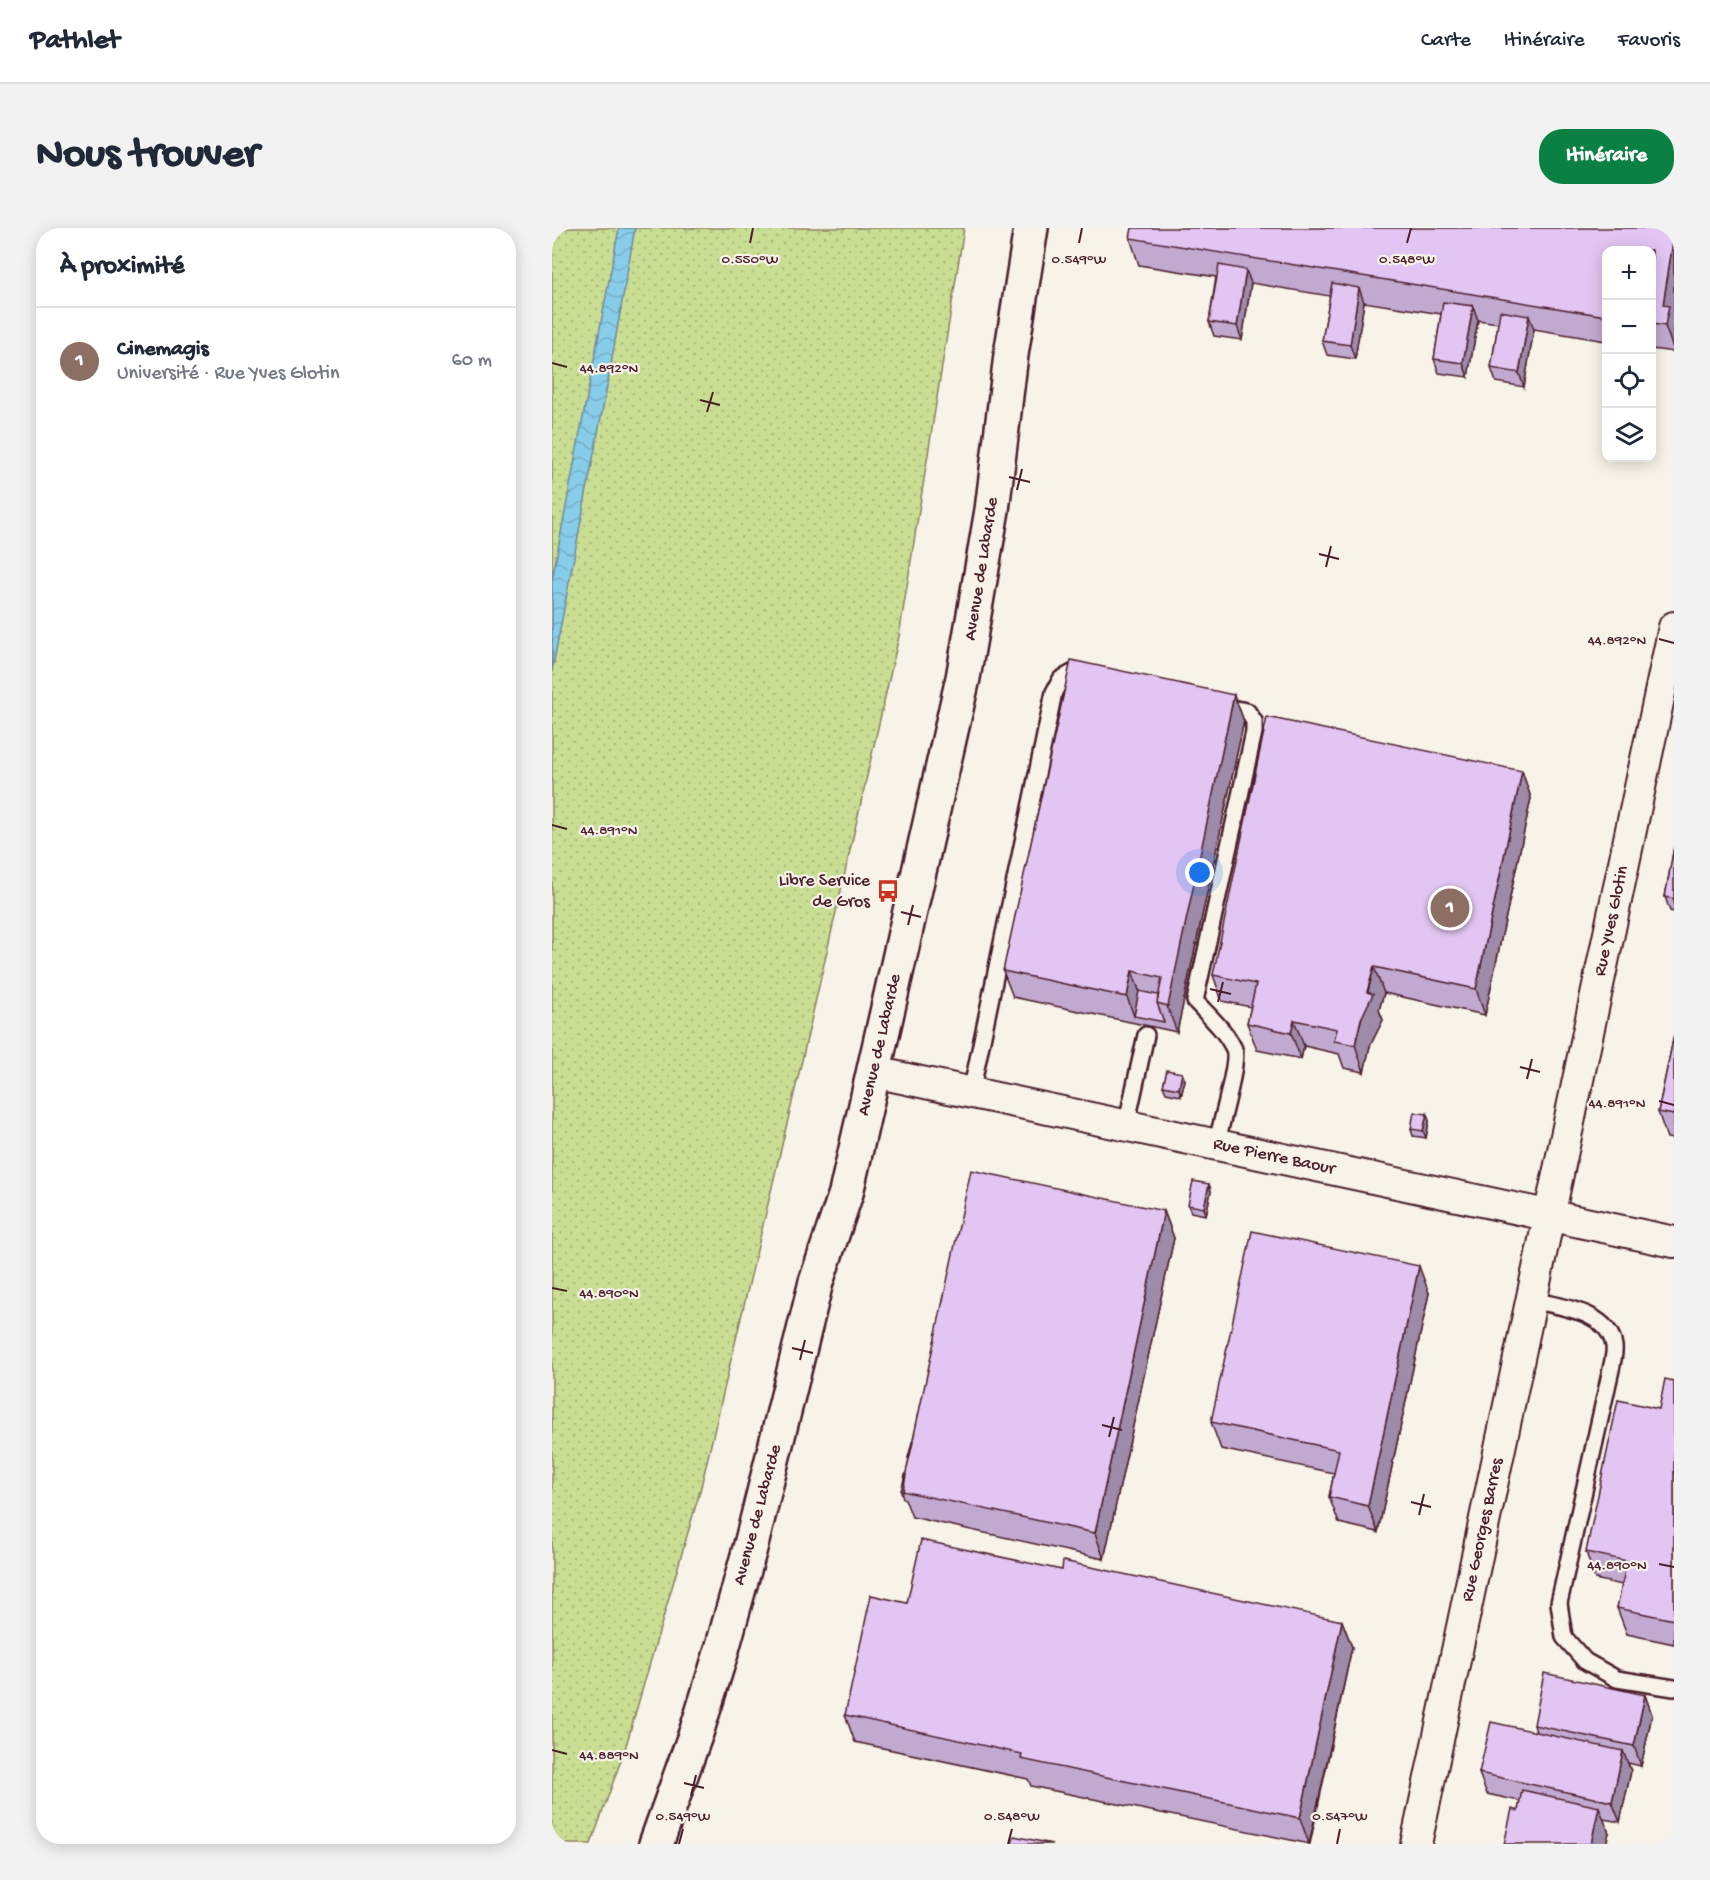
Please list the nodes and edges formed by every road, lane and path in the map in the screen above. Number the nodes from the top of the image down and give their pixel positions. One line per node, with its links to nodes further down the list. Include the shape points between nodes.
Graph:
1 (1031, 228): 6 (main road, Avenue de Labarde, via 992,510 963,678)
2 (1674, 627): 10 (street, Rue Yves Glotin)
3 (1095, 678): 7 (lane, via 1072,673 1061,680 1054,692)
4 (1200, 701): 9 (lane, via 1247,711 1254,721 1195,1001 1235,1051)
5 (1146, 1035): 8 (lane)
6 (874, 1072): 7 (street, Rue Pierre Baour); 14 (main road, Avenue de Labarde, via 846,1193 816,1282 721,1653)
7 (971, 1093): 8 (street, Rue Pierre Baour)
8 (1126, 1126): 9 (street, Rue Pierre Baour)
9 (1216, 1145): 10 (street, Rue Pierre Baour)
10 (1550, 1215): 11 (street, Rue Pierre Baour); 12 (street, Rue Georges Barres)
11 (1674, 1242)
12 (1532, 1300): 13 (lane, via 1599,1320 1615,1347 1559,1603 1564,1637 1585,1661 1617,1679); 15 (street, Rue Georges Barres)
13 (1674, 1688)
14 (656, 1844)
15 (1416, 1844)

